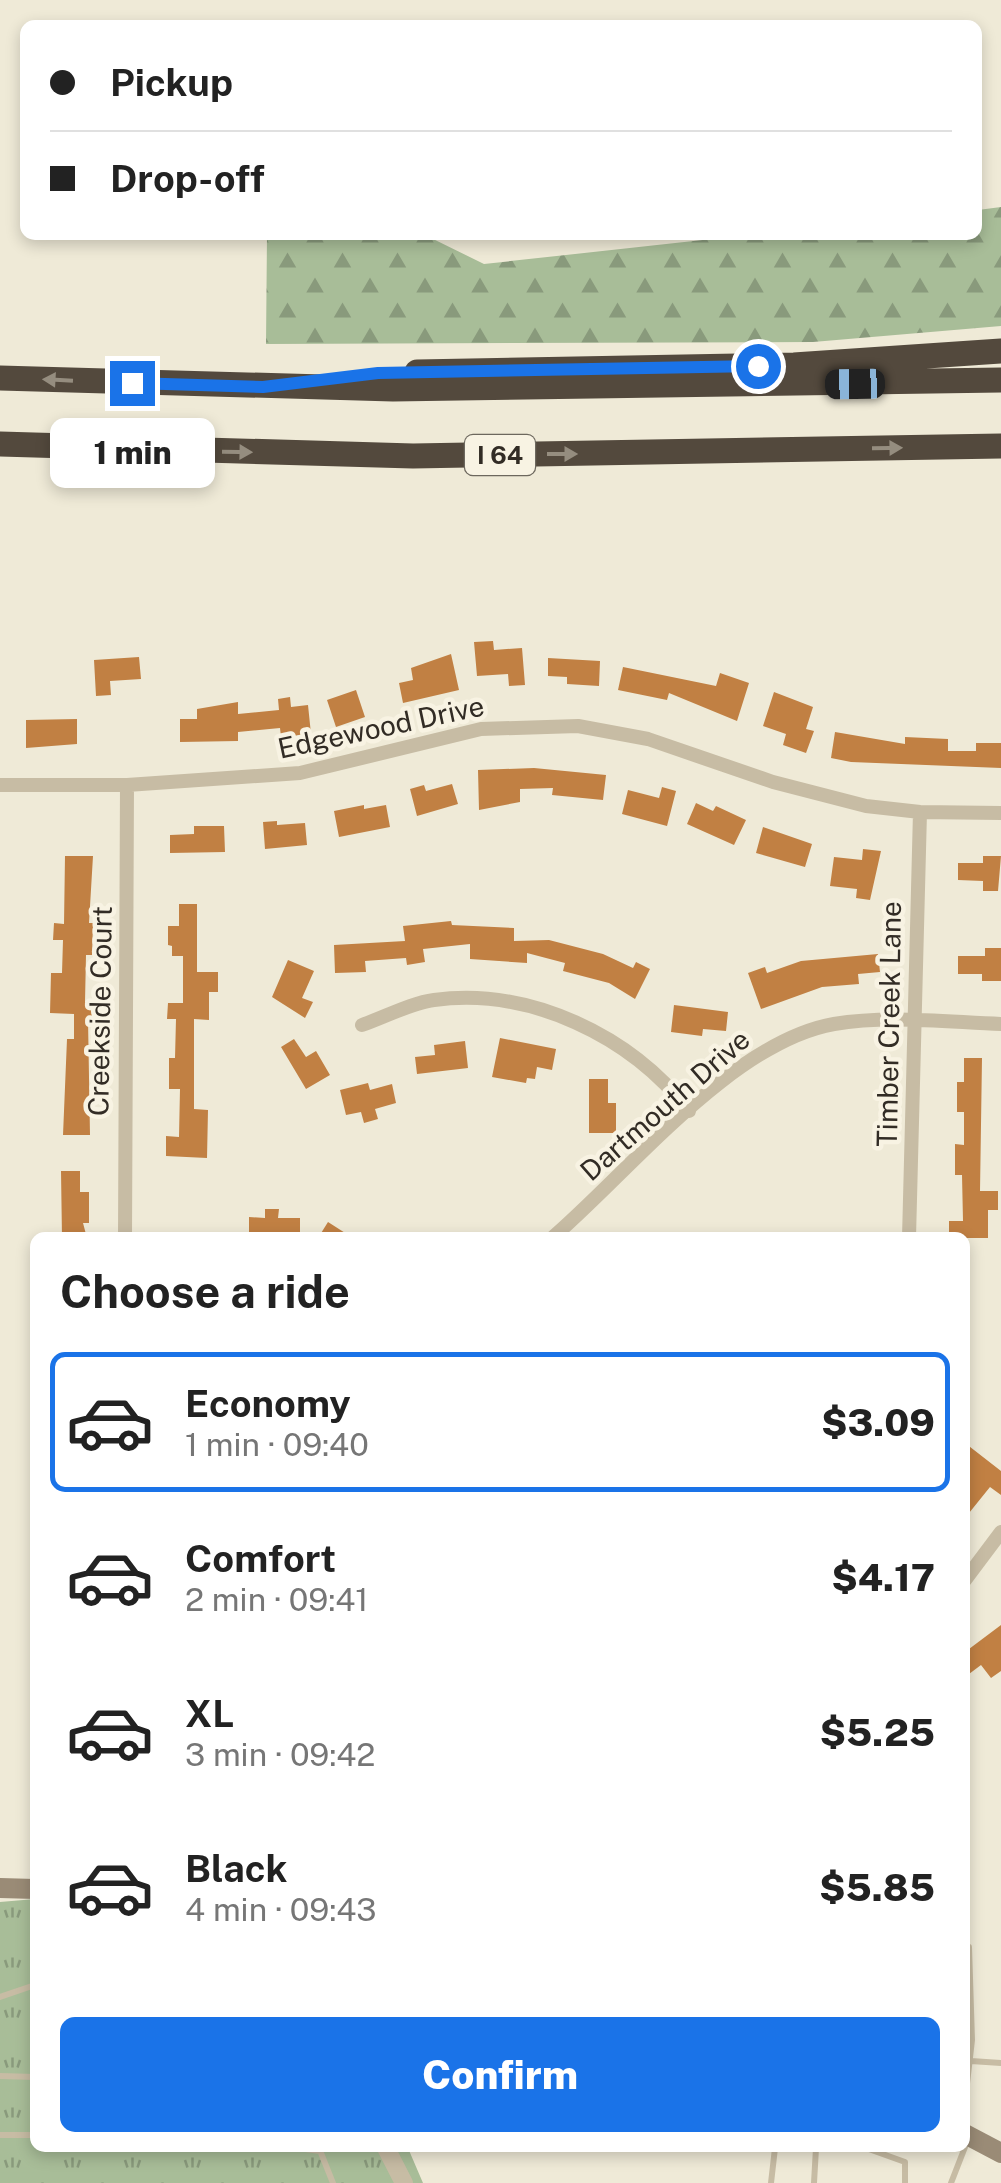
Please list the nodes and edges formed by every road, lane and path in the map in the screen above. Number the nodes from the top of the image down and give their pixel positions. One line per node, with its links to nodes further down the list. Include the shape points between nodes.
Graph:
1 (1001, 351): 4 (highway, via 794,365 378,373)
2 (0, 378): 4 (highway, one-way to 2)
3 (1001, 380): 4 (highway)
4 (263, 387)
5 (0, 444): 6 (highway, I 64, one-way to 6, via 413,456)
6 (1001, 446)
7 (0, 784): 8 (street, Edgewood Drive)
8 (127, 785): 9 (street, Edgewood Drive, via 300,774 481,729 578,726 648,739 866,806); 15 (street, Creekside Court)
9 (920, 812): 10 (street, Edgewood Drive); 11 (street, Timber Creek Lane)
10 (1001, 813)
11 (914, 1022): 12 (street, Dartmouth Drive); 14 (street, Dartmouth Drive, via 836,1024 795,1034 762,1050); 17 (street, Timber Creek Lane)
12 (1001, 1024)
13 (362, 1025): 14 (street, via 432,1000 510,999 601,1034 666,1081)
14 (689, 1111): 16 (street, Dartmouth Drive)
15 (126, 1232)
16 (558, 1232)
17 (909, 1232)
18 (1001, 1532): 19 (street)
19 (970, 1573)
20 (0, 1888): 21 (main road)
21 (30, 1889)
22 (30, 1987): 23 (lane)
23 (0, 1997)
24 (970, 2004): 25 (lane)
25 (971, 2061): 26 (lane); 27 (lane)
26 (1001, 2063)
27 (970, 2068)
28 (0, 2076): 29 (lane)
29 (30, 2076)
30 (30, 2135): 31 (lane)
31 (0, 2136)
32 (970, 2137): 39 (main road)
33 (321, 2152): 40 (lane)
34 (388, 2152): 41 (street)
35 (775, 2152): 42 (lane)
36 (816, 2152): 43 (lane)
37 (877, 2152): 44 (lane, via 905,2162)
38 (962, 2152): 45 (lane)
39 (1001, 2153)
40 (333, 2183)
41 (404, 2183)
42 (771, 2183)
43 (814, 2183)
44 (906, 2183)
45 (952, 2183)

